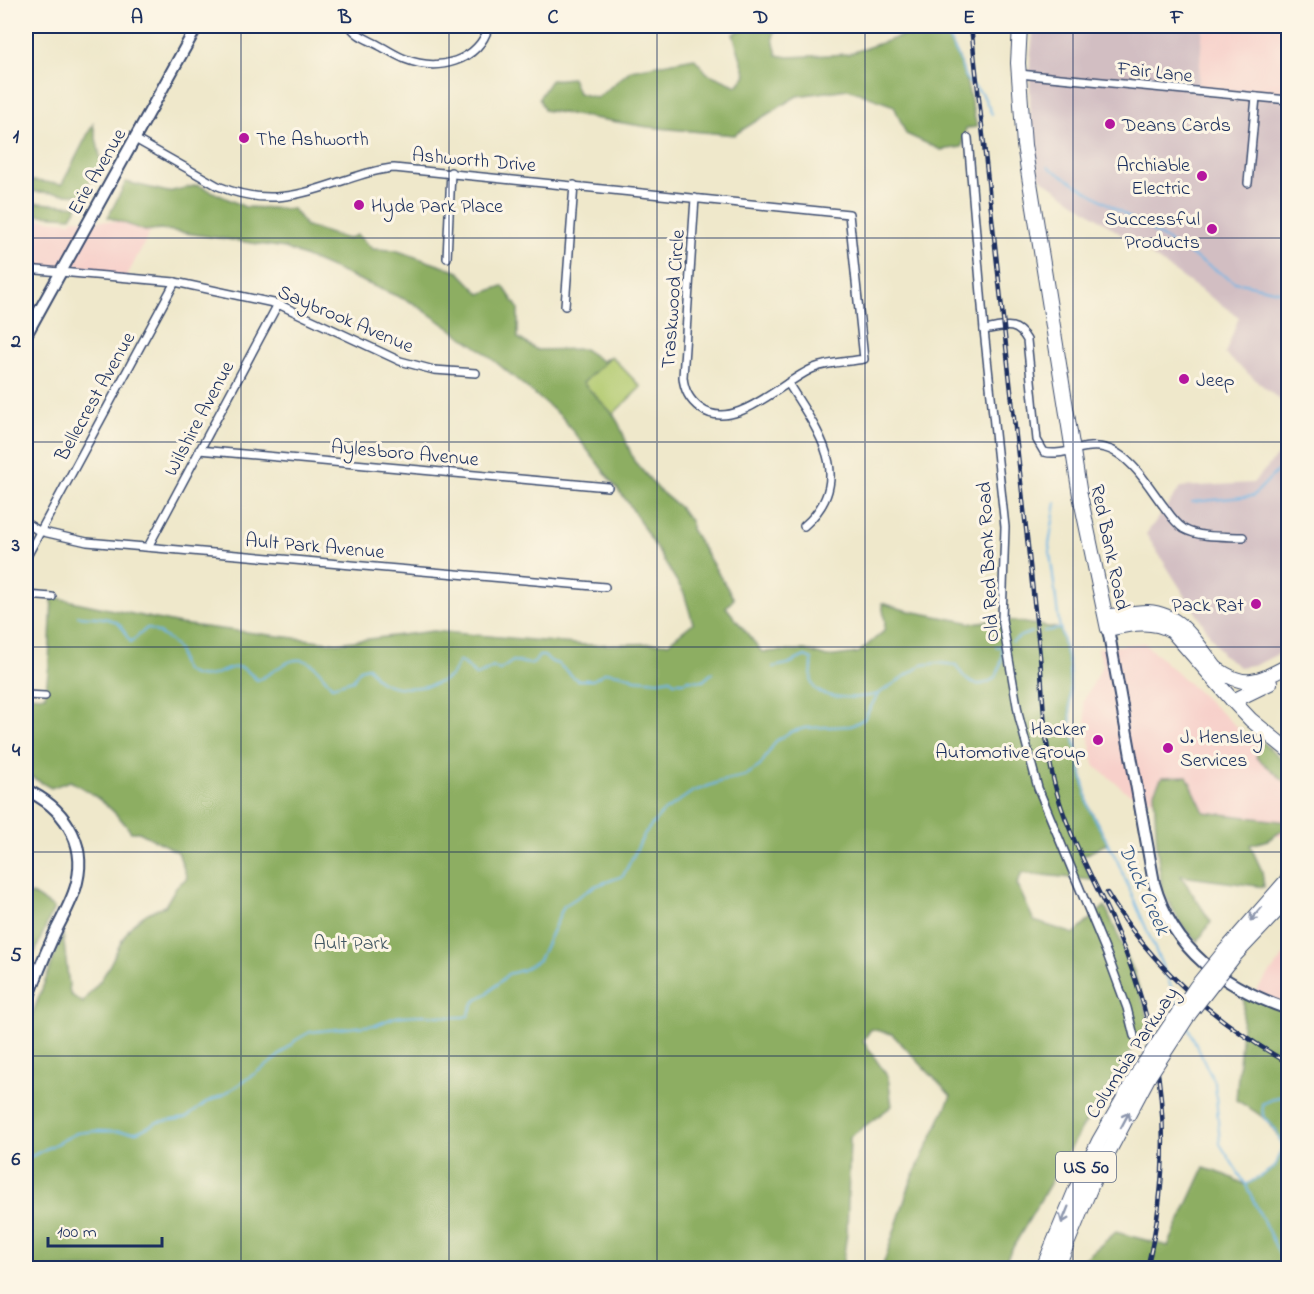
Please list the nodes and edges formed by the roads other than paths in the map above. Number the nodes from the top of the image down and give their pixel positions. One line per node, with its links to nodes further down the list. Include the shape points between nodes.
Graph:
1 (197, 26): 9 (street, Erie Avenue)
2 (350, 26): 3 (street, via 406,59 427,64 466,58)
3 (489, 26)
4 (1020, 26): 5 (highway, Red Bank Road)
5 (1019, 74): 6 (street, Fair Lane); 25 (highway, Red Bank Road, via 1024,145)
6 (1256, 98): 7 (street, Fair Lane); 11 (street)
7 (1288, 100)
8 (968, 138): 21 (street, Old Red Bank Road)
9 (135, 139): 10 (street, Ashworth Drive, via 218,186 259,198 302,194 384,169); 17 (street, Erie Avenue)
10 (451, 172): 12 (street, Ashworth Drive); 15 (street)
11 (1248, 183)
12 (574, 185): 13 (street, Ashworth Drive); 20 (street)
13 (695, 198): 14 (street, Ashworth Drive); 24 (street, Traskwood Circle, via 683,376 686,390 704,411 728,416)
14 (826, 211): 24 (street, Traskwood Circle, via 849,214 864,359 824,365)
15 (447, 258)
16 (26, 269): 17 (street, Saybrook Avenue)
17 (60, 272): 18 (street, Saybrook Avenue); 22 (street, Erie Avenue)
18 (175, 282): 19 (street, Saybrook Avenue); 30 (street, Bellecrest Avenue)
19 (279, 304): 23 (street, Saybrook Avenue, via 400,361 434,370); 26 (street, Wilshire Avenue)
20 (566, 306)
21 (984, 330): 25 (street, via 1009,326 1022,332 1038,445 1050,453); 52 (street, Old Red Bank Road, via 1005,527 1003,625 1019,717 1048,814 1127,1008)
22 (26, 335)
23 (476, 373)
24 (788, 383): 29 (street, via 822,438 830,469 824,500)
25 (1073, 448): 31 (street, via 1096,447 1118,453 1184,529); 37 (highway, Red Bank Road)
26 (199, 450): 27 (street, Aylesboro Avenue); 32 (street, Wilshire Avenue)
27 (608, 487)
28 (26, 523): 30 (street, Ault Park Avenue)
29 (804, 525)
30 (39, 531): 32 (street, Ault Park Avenue, via 87,542); 33 (street, Bellecrest Avenue)
31 (1243, 537)
32 (148, 547): 34 (street, Ault Park Avenue)
33 (26, 558)
34 (605, 588)
35 (26, 595): 36 (street)
36 (52, 597)
37 (1107, 623): 39 (highway, via 1147,612 1169,617 1185,629); 43 (highway, via 1162,625); 51 (street, Red Bank Road, via 1154,883 1165,913 1181,940 1203,963 1234,985)
38 (1288, 666): 39 (highway, via 1248,682 1236,681)
39 (1215, 668): 43 (highway)
40 (1288, 674): 43 (highway)
41 (26, 695): 42 (street)
42 (45, 696)
43 (1237, 699): 44 (highway); 45 (highway, via 1251,720)
44 (1288, 741)
45 (1288, 750)
46 (26, 790): 50 (street, via 65,820 76,838 80,860 75,889)
47 (1288, 879): 49 (highway, Columbia Parkway / US 50, one-way to 49)
48 (1288, 899): 49 (highway, Columbia Parkway / US 50)
49 (1230, 953): 53 (highway, Columbia Parkway / US 50, bridge, via 1196,987)
50 (26, 1005)
51 (1288, 1009)
52 (1134, 1036)
53 (1145, 1073): 54 (highway, Columbia Parkway / US 50, one-way to 54, via 1098,1140); 55 (highway, Columbia Parkway / US 50, one-way to 53, via 1094,1179)
54 (1043, 1269)
55 (1057, 1269)

